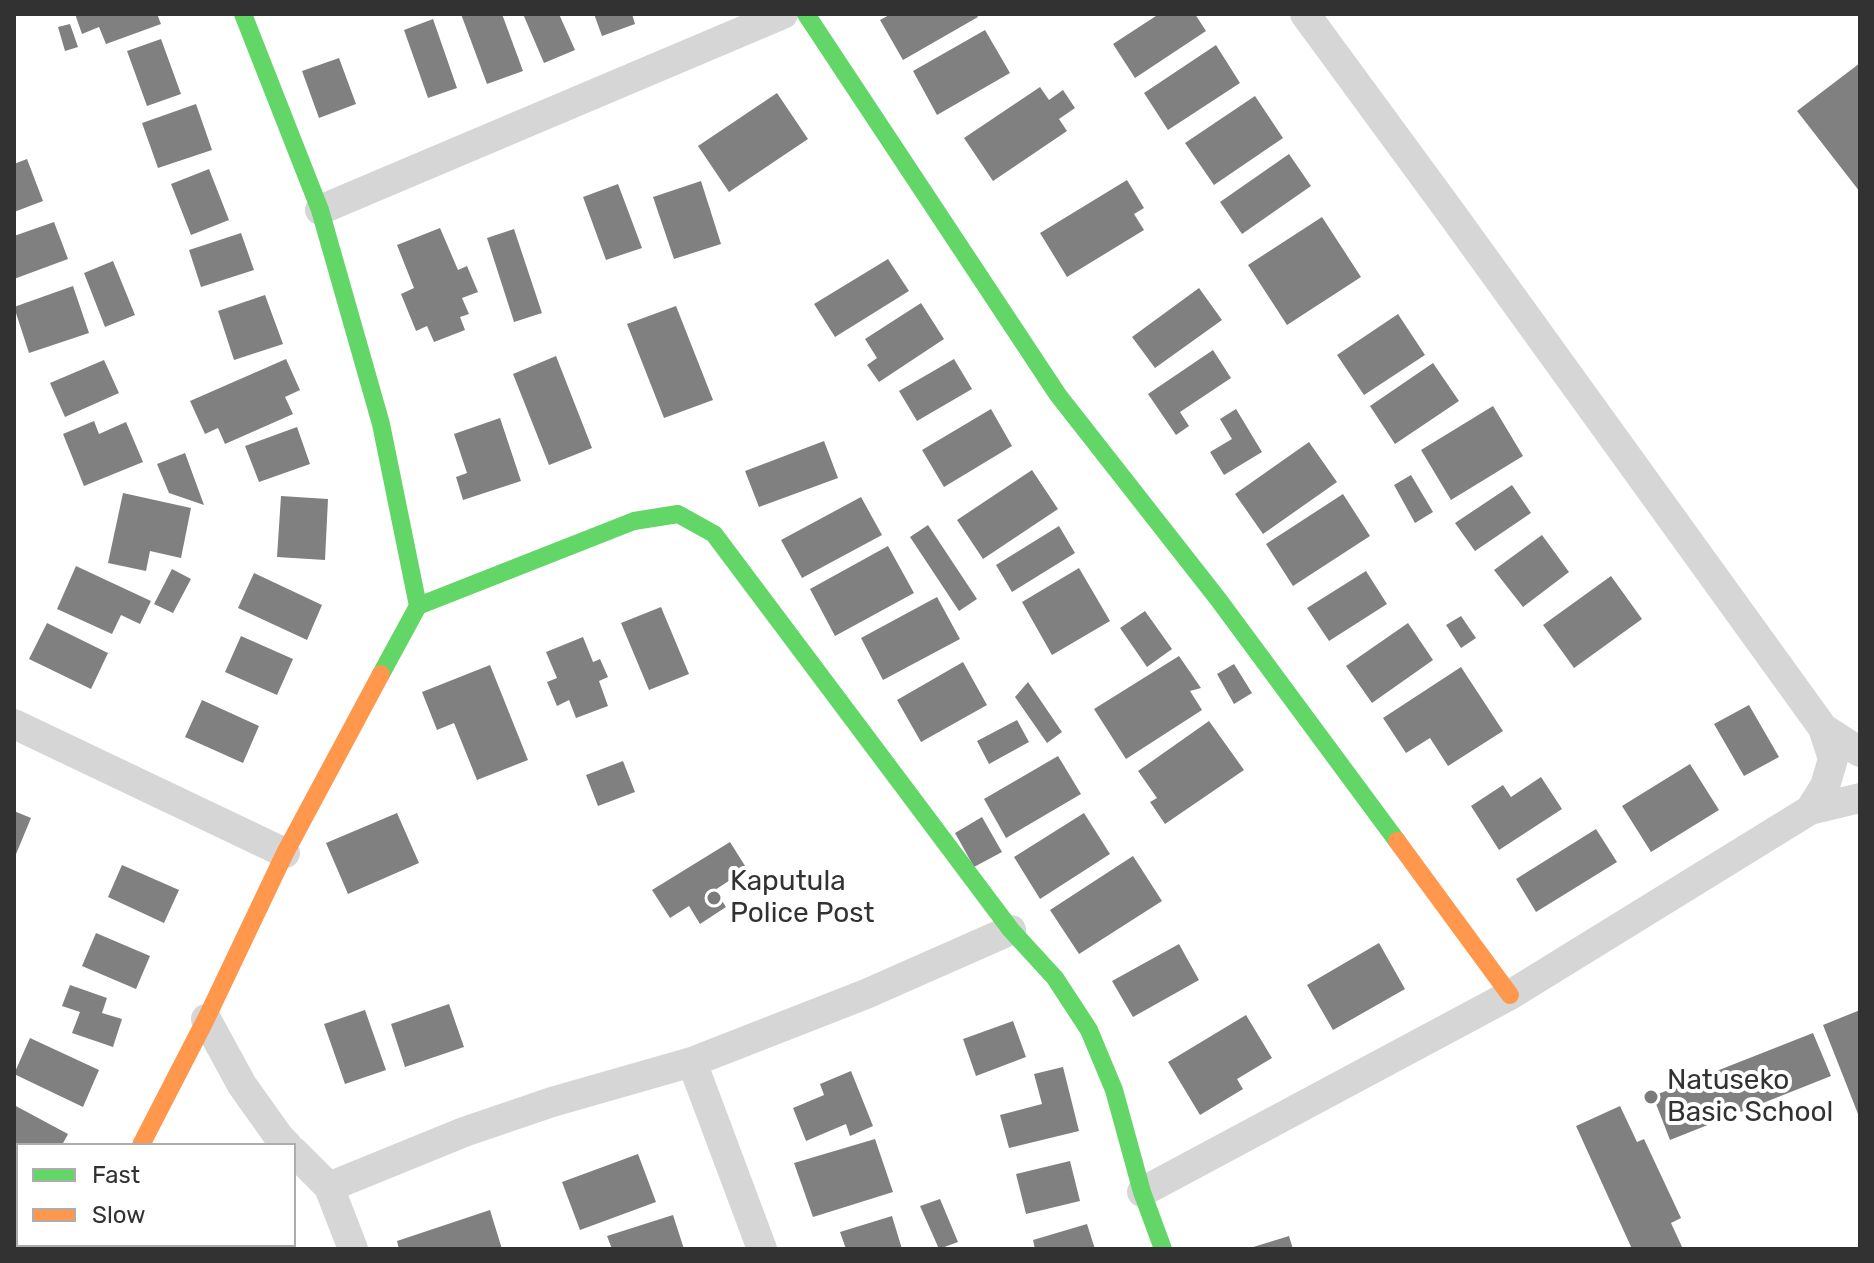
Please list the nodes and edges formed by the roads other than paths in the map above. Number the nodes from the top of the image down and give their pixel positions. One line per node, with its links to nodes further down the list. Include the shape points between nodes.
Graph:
1 (243, 14): 5 (street)
2 (783, 14): 5 (street)
3 (806, 14): 14 (street, via 1058,395 1218,599)
4 (1305, 14): 8 (street)
5 (320, 210): 6 (street, via 381,424)
6 (418, 606): 12 (street); 13 (street, via 634,521 678,514 714,534)
7 (14, 724): 12 (street)
8 (1823, 728): 9 (street); 11 (street, via 1833,759)
9 (1860, 752)
10 (1860, 798): 11 (street)
11 (1810, 810): 14 (street)
12 (285, 853): 15 (street)
13 (1011, 930): 16 (street); 21 (street, via 1055,978 1089,1030 1114,1090)
14 (1510, 995): 21 (street)
15 (206, 1019): 17 (street); 18 (street, via 242,1085)
16 (692, 1062): 20 (street, via 464,1132); 23 (street)
17 (142, 1143)
18 (285, 1143)
19 (296, 1154): 20 (street)
20 (329, 1187): 22 (street)
21 (1142, 1192): 24 (street)
22 (353, 1249)
23 (762, 1249)
24 (1163, 1249)

